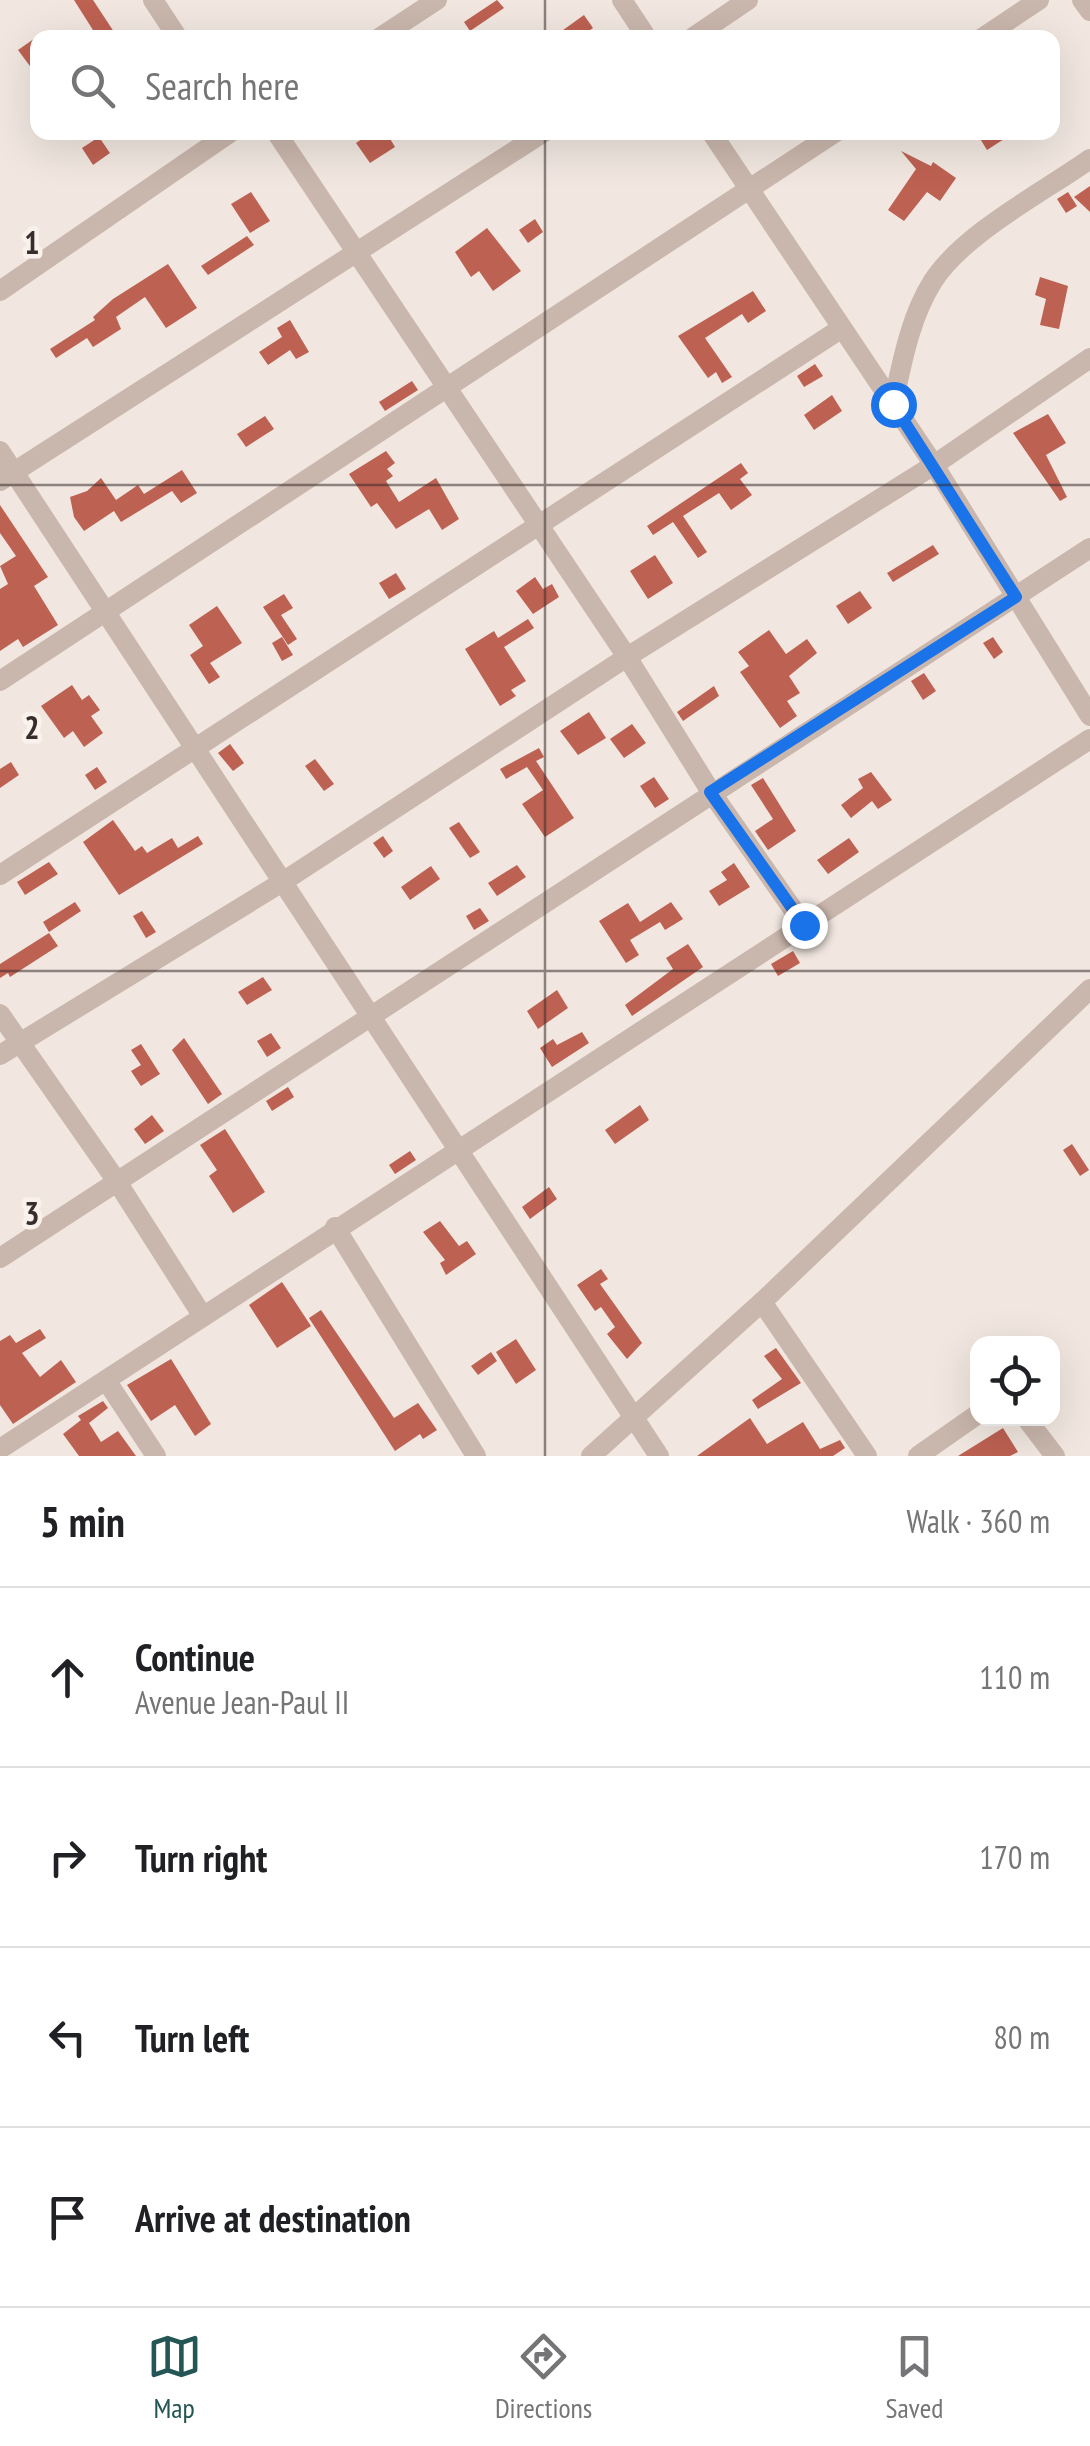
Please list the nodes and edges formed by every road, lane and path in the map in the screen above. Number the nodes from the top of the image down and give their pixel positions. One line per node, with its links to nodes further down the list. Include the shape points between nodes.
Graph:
1 (152, 0): 8 (street)
2 (437, 0): 9 (street)
3 (622, 0): 10 (street)
4 (748, 0): 11 (street)
5 (1039, 0): 12 (street)
6 (1082, 0): 7 (street)
7 (1090, 12)
8 (173, 30)
9 (391, 30)
10 (642, 30)
11 (704, 30)
12 (994, 30)
13 (218, 140): 21 (street)
14 (281, 140): 20 (street)
15 (532, 140): 20 (street)
16 (716, 140): 19 (street)
17 (824, 140): 19 (street)
18 (1090, 159): 25 (street, via 956,253 932,282 912,328)
19 (749, 190): 22 (street); 24 (street)
20 (358, 256): 24 (street); 28 (street)
21 (0, 291)
22 (842, 328): 25 (street); 29 (street)
23 (1090, 358): 27 (street)
24 (448, 390): 29 (street); 32 (street)
25 (893, 404): 27 (street)
26 (0, 451): 28 (street)
27 (934, 466): 31 (street); 33 (street)
28 (7, 477): 32 (street)
29 (540, 527): 33 (street); 37 (street)
30 (1090, 548): 31 (street)
31 (1016, 597): 35 (street); 38 (street)
32 (105, 610): 34 (street); 37 (street)
33 (627, 657): 38 (street); 40 (street)
34 (0, 681)
35 (1090, 716)
36 (1090, 740): 41 (street)
37 (196, 746): 39 (street); 40 (street)
38 (710, 792): 41 (street); 44 (street)
39 (0, 874)
40 (284, 880): 44 (street); 45 (street)
41 (804, 925): 47 (street)
42 (1090, 989): 51 (street)
43 (0, 1014): 45 (street)
44 (373, 1015): 47 (street); 48 (street)
45 (19, 1042): 46 (street); 48 (street)
46 (0, 1055)
47 (459, 1147): 49 (street); 54 (street)
48 (116, 1180): 50 (street); 52 (street)
49 (335, 1227): 52 (street); 59 (street)
50 (0, 1258)
51 (762, 1302): 54 (street); 62 (street)
52 (202, 1315): 53 (street)
53 (106, 1380): 57 (street); 58 (street)
54 (632, 1416): 60 (street); 61 (street)
55 (970, 1420): 63 (street)
56 (1032, 1426): 64 (street)
57 (0, 1449)
58 (156, 1456)
59 (476, 1456)
60 (590, 1456)
61 (659, 1456)
62 (866, 1456)
63 (918, 1456)
64 (1055, 1456)

